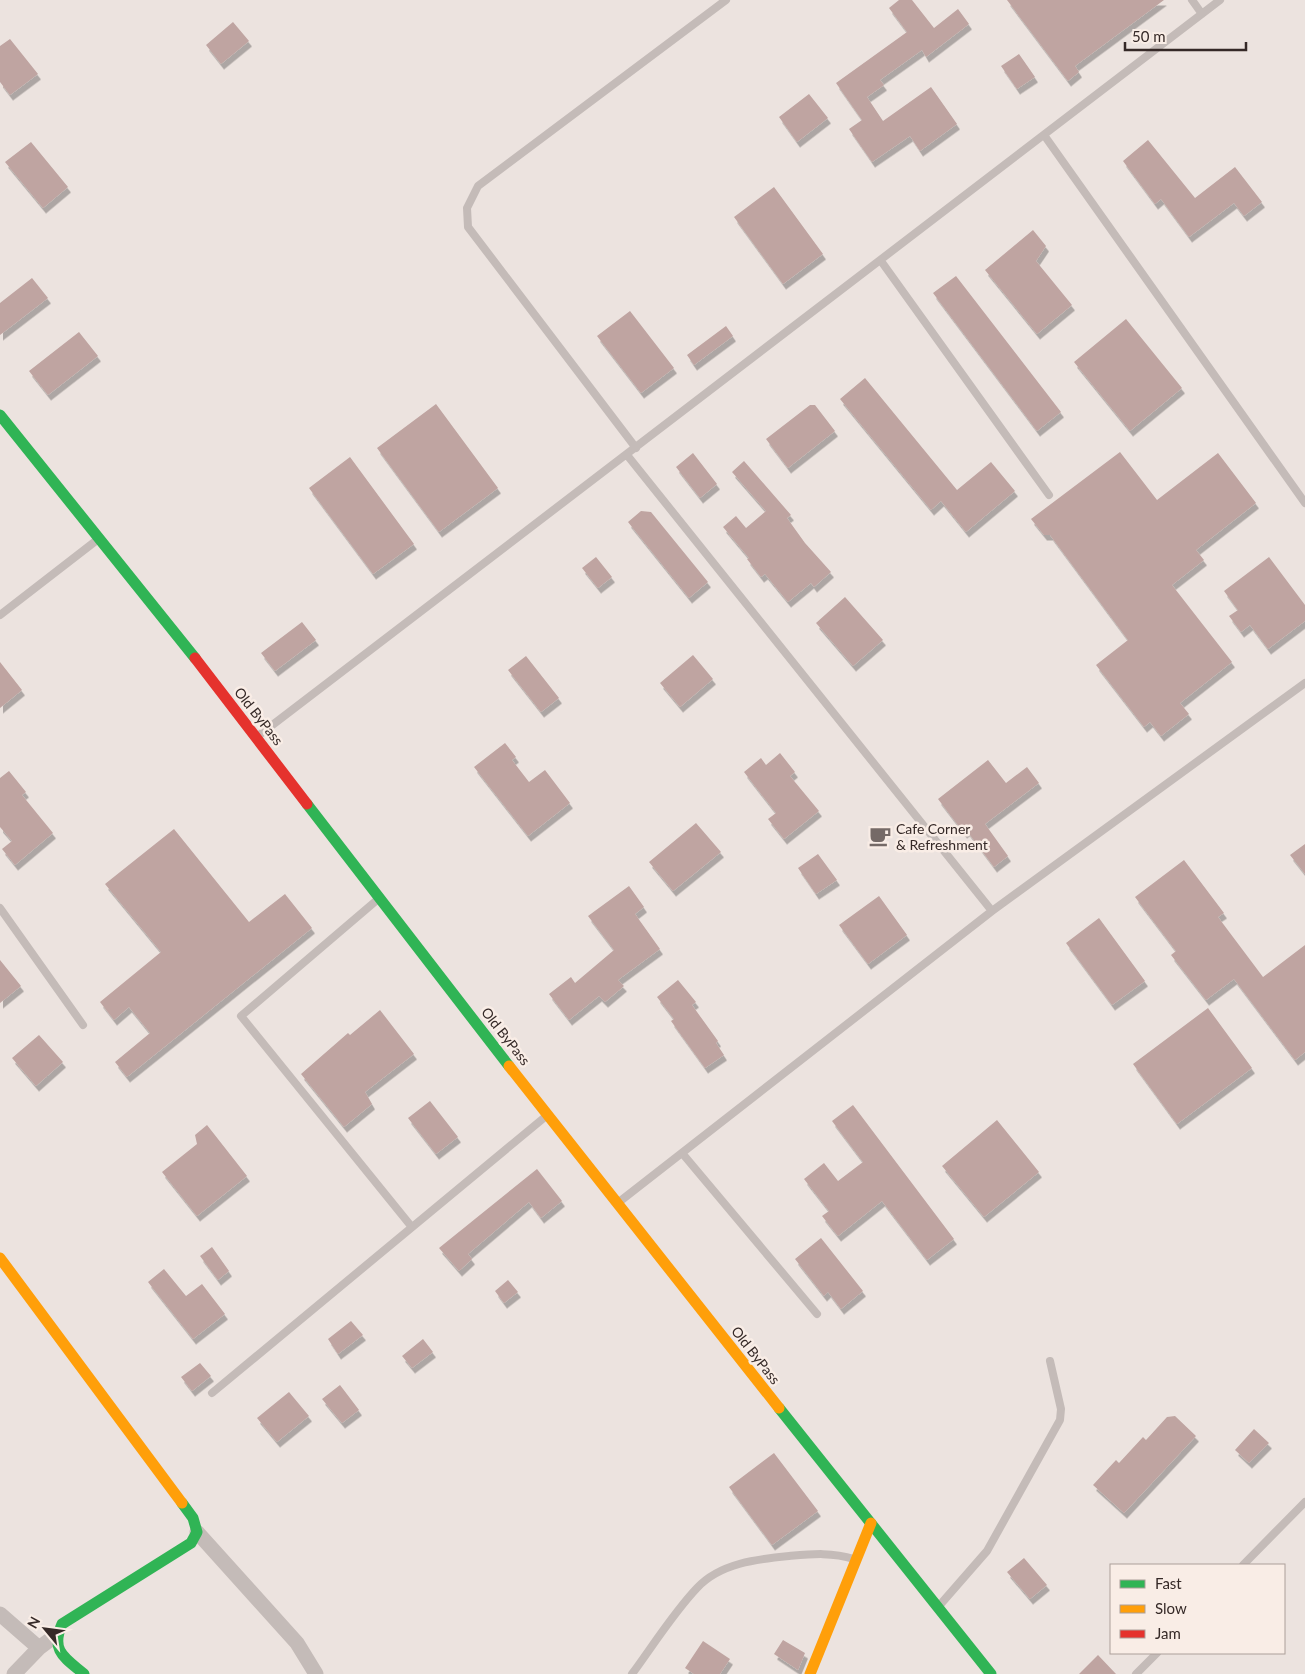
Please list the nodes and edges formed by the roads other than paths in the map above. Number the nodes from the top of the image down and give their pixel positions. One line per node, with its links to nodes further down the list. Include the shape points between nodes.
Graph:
1 (726, 0): 8 (lane, via 478,186 467,208 468,227)
2 (1192, 0): 4 (lane)
3 (1220, 0): 4 (lane)
4 (1202, 14): 5 (lane)
5 (1044, 135): 6 (lane); 11 (lane)
6 (881, 260): 8 (lane); 10 (lane)
7 (0, 415): 12 (main road, Old ByPass)
8 (636, 448): 9 (lane)
9 (628, 455): 15 (lane); 17 (lane)
10 (1050, 494)
11 (1305, 503)
12 (100, 538): 13 (lane); 15 (main road, Old ByPass)
13 (0, 615)
14 (1305, 683): 17 (lane)
15 (257, 737): 16 (main road, Old ByPass)
16 (379, 898): 20 (main road, Old ByPass); 23 (lane, via 241,1016)
17 (992, 911): 21 (lane)
18 (1, 912): 19 (lane)
19 (83, 1025)
20 (549, 1114): 22 (main road, Old ByPass); 23 (lane)
21 (682, 1153): 22 (lane); 25 (lane)
22 (617, 1204): 29 (main road, Old ByPass)
23 (411, 1226): 27 (lane)
24 (0, 1258): 30 (main road, via 193,1518)
25 (817, 1314)
26 (1050, 1361): 33 (lane, via 1061,1409 1060,1420 987,1551)
27 (212, 1393)
28 (1305, 1502): 32 (lane)
29 (871, 1523): 31 (main road); 33 (main road, Old ByPass)
30 (197, 1532): 35 (main road, via 191,1543 62,1624); 40 (street, via 297,1643)
31 (856, 1560): 41 (lane, via 829,1553 762,1558 718,1573 698,1587); 42 (main road)
32 (1244, 1564)
33 (939, 1606): 43 (main road, Old ByPass)
34 (0, 1614): 36 (street)
35 (55, 1636): 36 (street); 39 (main road, via 55,1645 64,1657)
36 (39, 1648): 38 (street)
37 (1156, 1654): 44 (lane)
38 (14, 1674)
39 (84, 1674)
40 (316, 1674)
41 (632, 1674)
42 (810, 1674)
43 (991, 1674)
44 (1136, 1674)

